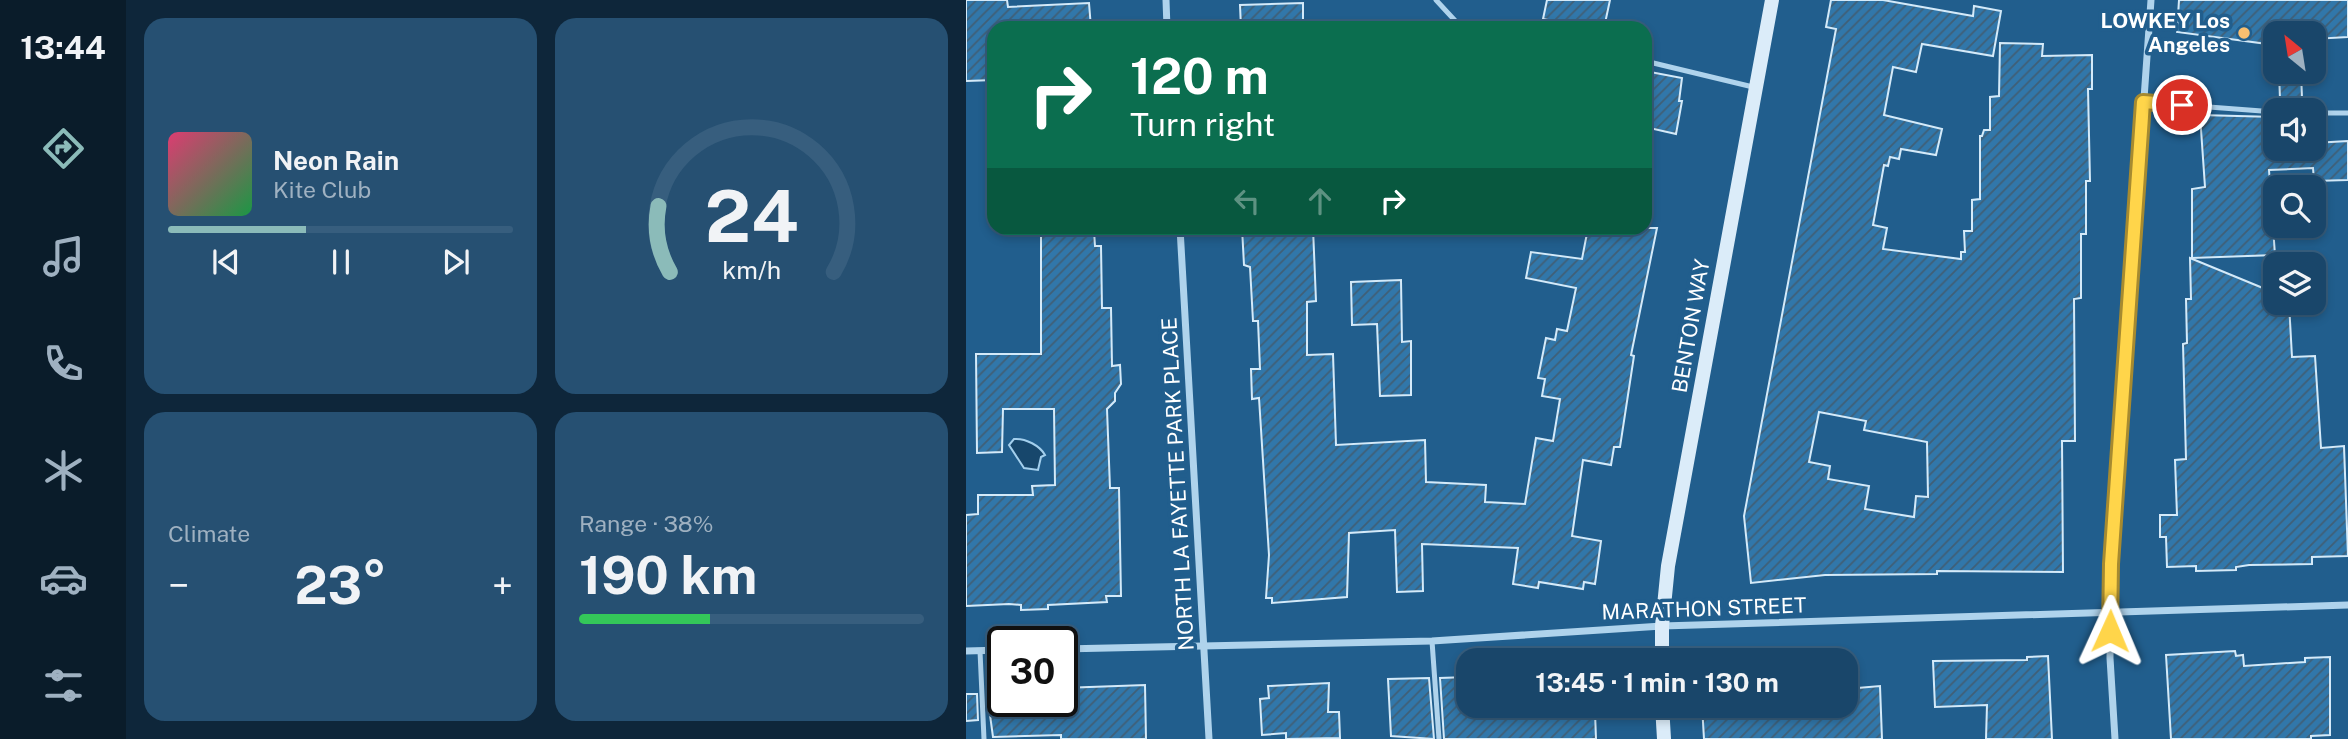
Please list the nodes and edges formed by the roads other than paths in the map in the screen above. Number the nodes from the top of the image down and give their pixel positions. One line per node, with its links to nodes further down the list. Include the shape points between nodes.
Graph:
1 (1166, 0): 5 (street)
2 (1436, 0): 6 (lane)
3 (1772, 0): 8 (street, BENTON WAY)
4 (2151, 0): 9 (street)
5 (1167, 21)
6 (1455, 21)
7 (1652, 63): 8 (lane)
8 (1756, 88): 16 (street, BENTON WAY, via 1668,566)
9 (2143, 102): 10 (lane); 15 (street)
10 (2263, 110)
11 (2326, 113): 12 (lane)
12 (2348, 113)
13 (1180, 235): 18 (street, NORTH LA FAYETTE PARK PLACE)
14 (2348, 605): 15 (street, MARATHON STREET)
15 (2111, 614): 16 (street, MARATHON STREET); 29 (street)
16 (1662, 626): 17 (street, MARATHON STREET); 19 (street, BENTON WAY)
17 (1432, 641): 18 (street, MARATHON STREET); 27 (lane)
18 (1205, 646): 20 (street, MARATHON STREET); 26 (street, NORTH LA FAYETTE PARK PLACE)
19 (1662, 648)
20 (1078, 649)
21 (966, 651): 22 (street)
22 (980, 651): 23 (street); 25 (lane)
23 (987, 651)
24 (1663, 718): 28 (street)
25 (984, 739)
26 (1209, 739)
27 (1439, 739)
28 (1664, 739)
29 (2115, 739)

